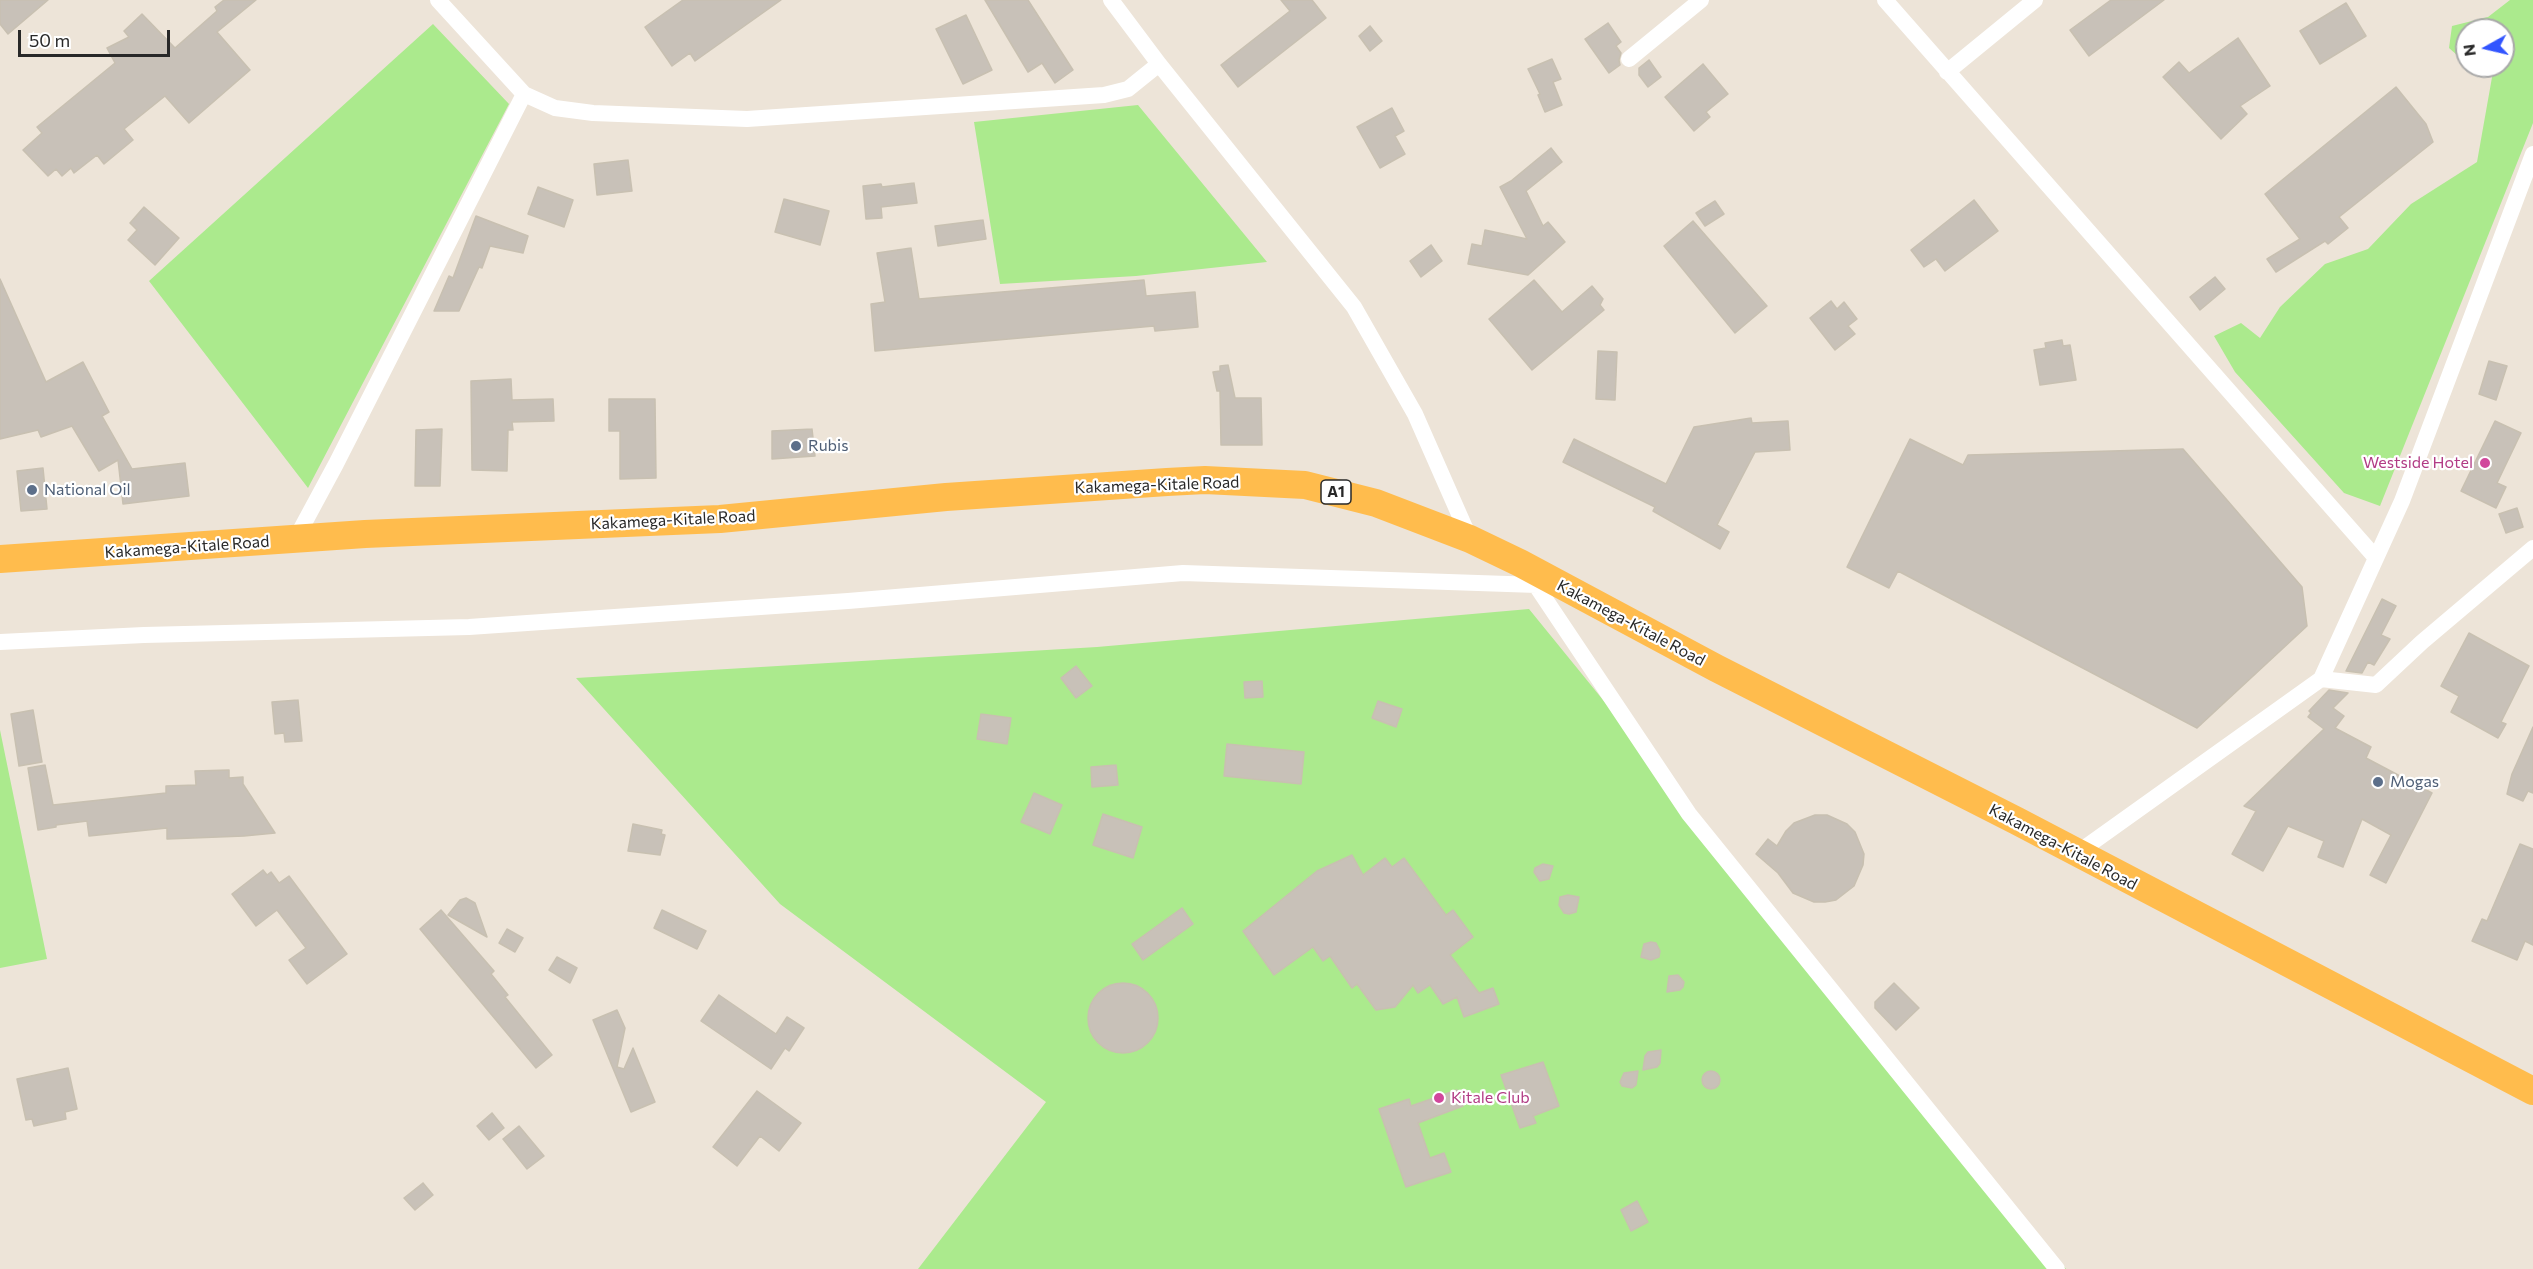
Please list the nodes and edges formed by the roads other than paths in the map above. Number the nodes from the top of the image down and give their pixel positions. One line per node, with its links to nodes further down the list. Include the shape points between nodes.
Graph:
1 (438, 0): 9 (street)
2 (1111, 0): 7 (street)
3 (1701, 0): 6 (street)
4 (1885, 0): 8 (street)
5 (2035, 0): 8 (street)
6 (1629, 59)
7 (1159, 63): 9 (street, via 1128,89 1104,95 747,119 592,113 555,108); 11 (street, via 1354,307 1415,414)
8 (1947, 72): 14 (street)
9 (524, 94): 12 (street)
10 (2533, 154): 14 (street, via 2402,501)
11 (1470, 539): 12 (highway, Kakamega-Kitale Road / A1, via 1376,503 1305,484 1205,480 946,497 720,519 375,533); 16 (highway, Kakamega-Kitale Road / A1)
12 (295, 540): 15 (highway, Kakamega-Kitale Road / A1)
13 (2533, 548): 18 (street, via 2376,685)
14 (2376, 558): 18 (street)
15 (0, 559)
16 (1528, 574): 17 (street, via 1183,573 469,627); 19 (highway, Kakamega-Kitale Road / A1); 21 (street, via 1689,814)
17 (0, 642)
18 (2321, 680): 19 (street)
19 (2076, 854): 20 (highway, Kakamega-Kitale Road / A1)
20 (2533, 1090)
21 (2057, 1269)

